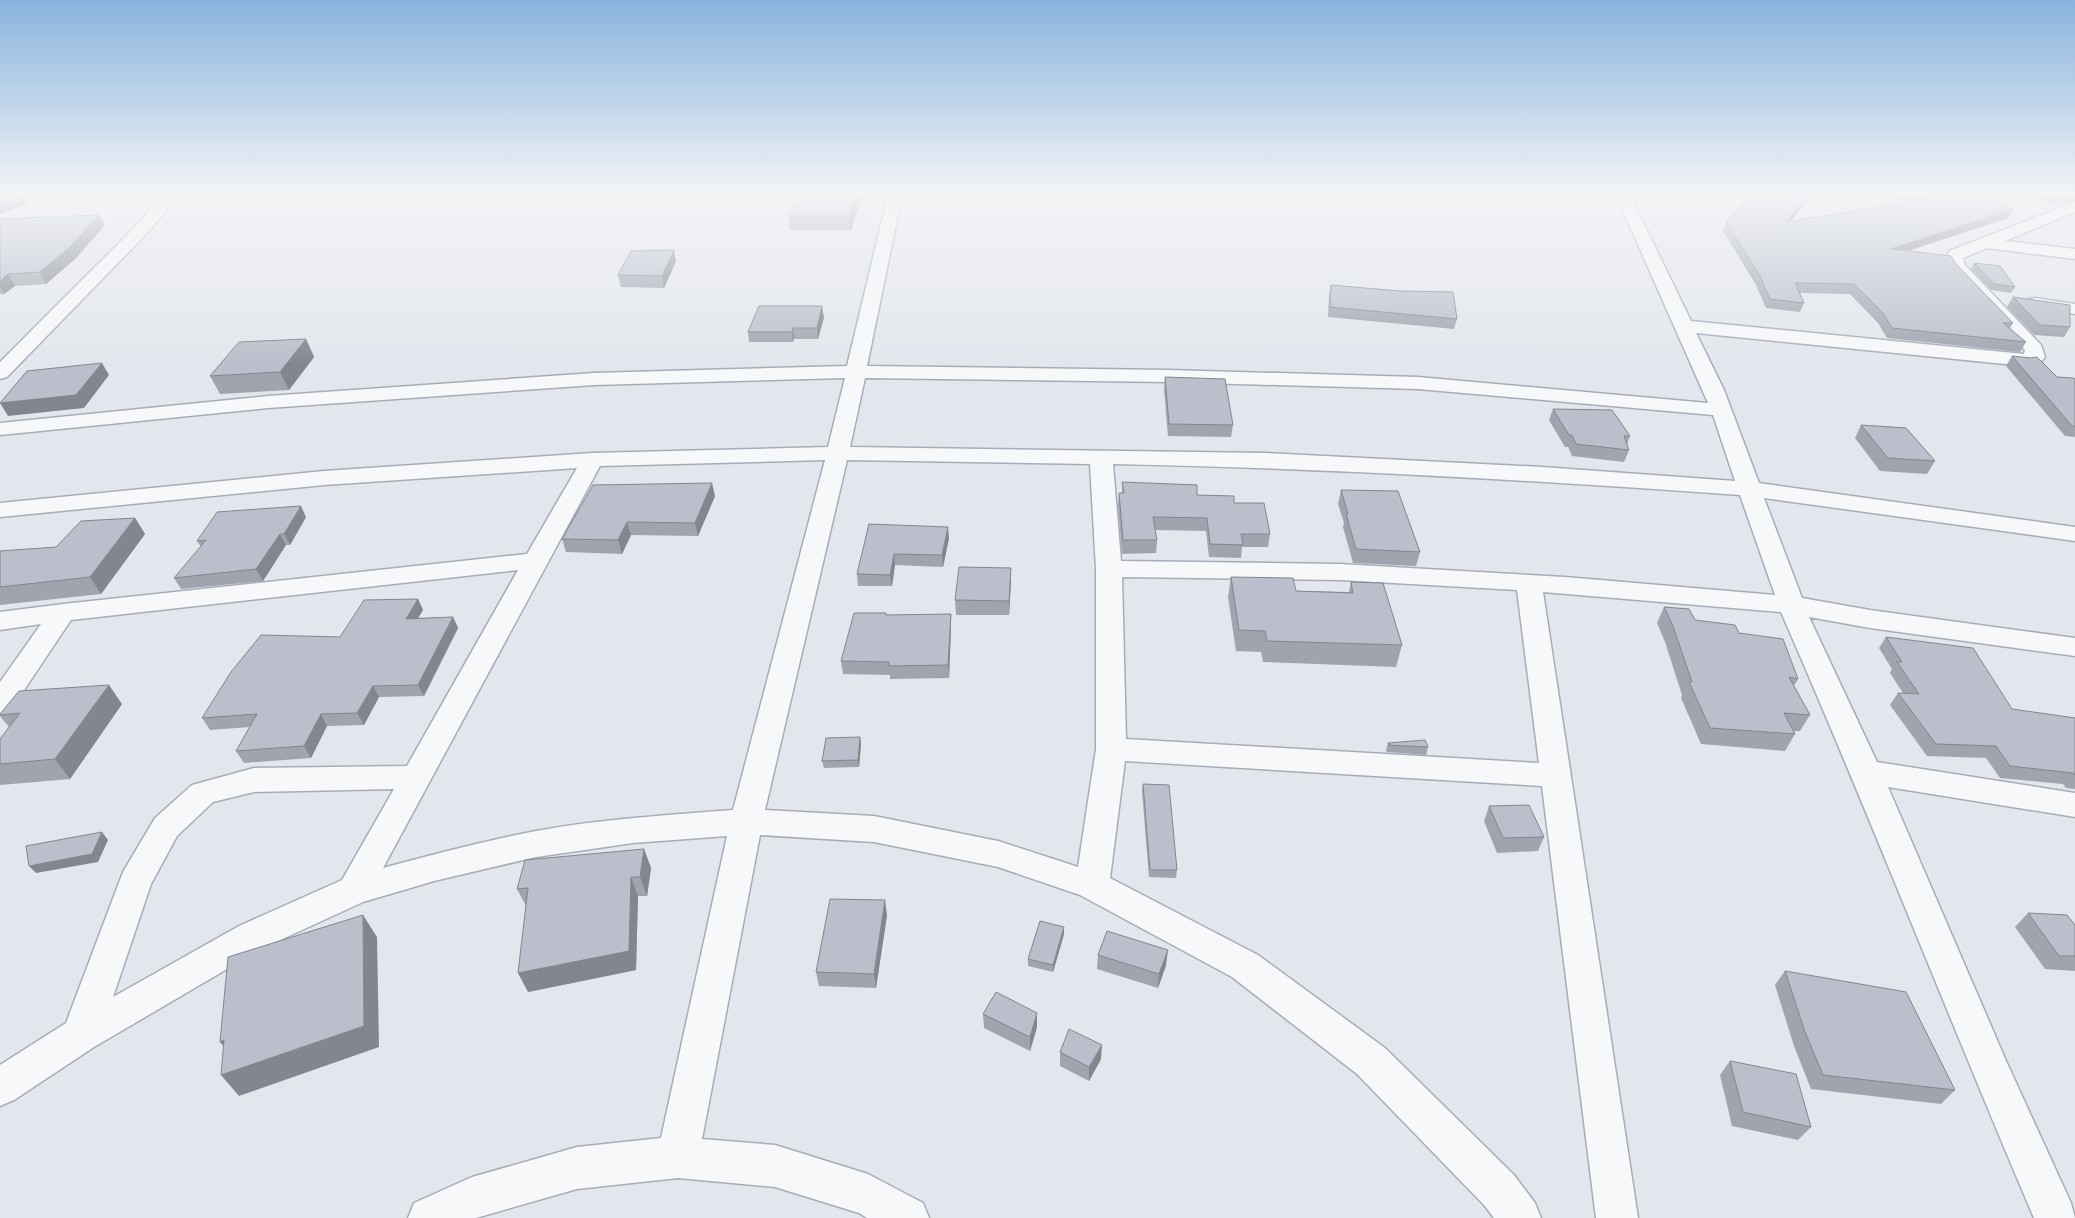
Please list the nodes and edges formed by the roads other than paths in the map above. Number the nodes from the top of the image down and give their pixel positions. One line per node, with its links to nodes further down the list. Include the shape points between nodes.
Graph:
1 (120, 252): 11 (street)
2 (882, 252): 10 (street)
3 (1649, 252): 9 (street)
4 (1962, 252): 7 (street, via 1955,255 1954,261)
5 (2058, 252): 6 (street)
6 (2075, 254)
7 (1984, 296): 8 (street); 9 (street, via 2034,349 2035,357 2025,360)
8 (2075, 309)
9 (1683, 326): 12 (street)
10 (856, 372): 12 (street, via 1418,382); 13 (street, via 584,380 268,402); 14 (street)
11 (0, 374)
12 (1722, 410): 17 (street)
13 (0, 429)
14 (838, 453): 15 (street); 16 (street); 33 (street)
15 (1101, 457): 17 (street, via 1265,460 1542,474); 21 (street)
16 (592, 460): 18 (street, via 324,478); 20 (street)
17 (1751, 489): 19 (street); 23 (street)
18 (0, 510)
19 (2075, 534)
20 (535, 561): 24 (street); 31 (street)
21 (1109, 569): 22 (street, via 1340,572); 28 (street)
22 (1529, 584): 23 (street); 30 (street)
23 (1791, 605): 26 (street); 29 (street)
24 (63, 612): 25 (street); 27 (street)
25 (0, 621)
26 (2075, 647)
27 (0, 704)
28 (1111, 748): 30 (street); 34 (street)
29 (1866, 772): 32 (street); 43 (street)
30 (1554, 775): 42 (street)
31 (416, 777): 35 (street); 36 (street, via 254,780 203,793 166,827 135,882)
32 (2075, 805)
33 (746, 822): 34 (street, via 874,829 998,854); 35 (street, via 633,830 536,844 434,867); 38 (street)
34 (1092, 885): 41 (street, via 1245,966 1371,1061 1499,1190)
35 (354, 890): 36 (street, via 251,937)
36 (80, 1035): 37 (street)
37 (0, 1087)
38 (678, 1157): 39 (street, via 578,1168 472,1198); 40 (street, via 775,1166 868,1195)
39 (429, 1218)
40 (908, 1218)
41 (1520, 1218)
42 (1617, 1218)
43 (2056, 1218)

